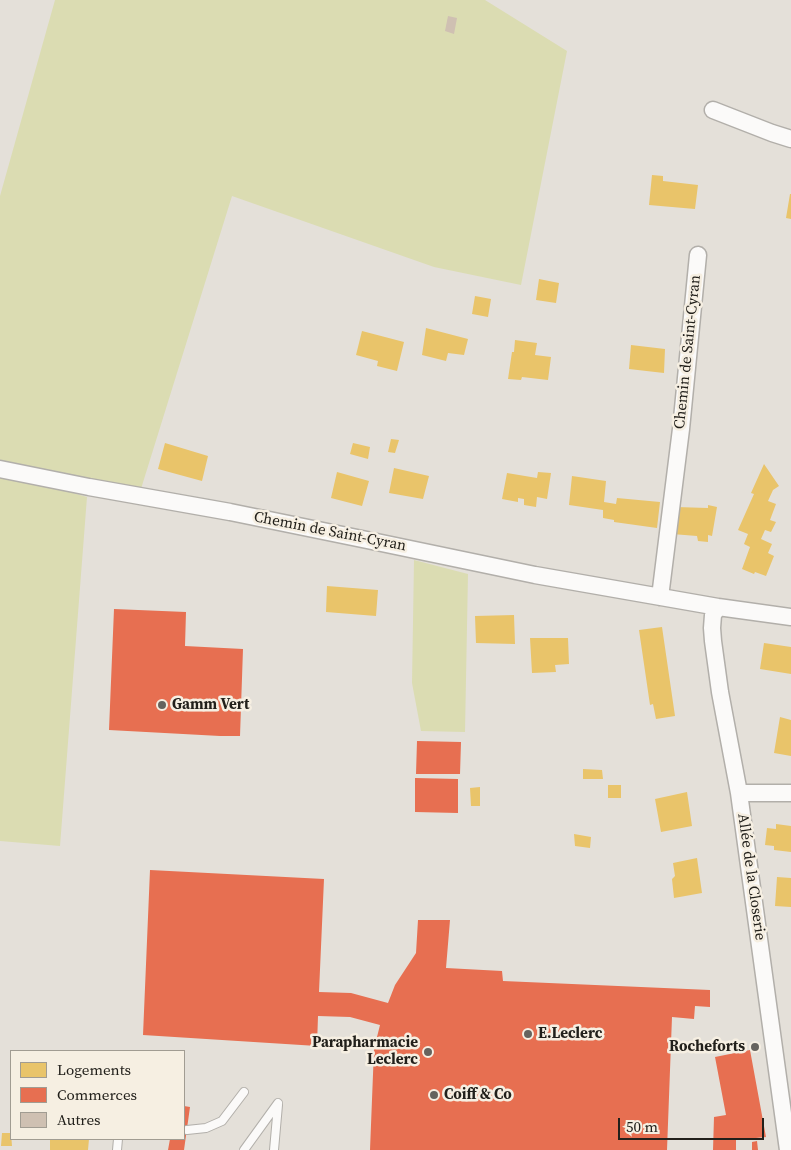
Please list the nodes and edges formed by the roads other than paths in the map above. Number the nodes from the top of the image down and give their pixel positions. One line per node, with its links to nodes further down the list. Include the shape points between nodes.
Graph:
1 (713, 110): 2 (street)
2 (791, 139)
3 (698, 255): 5 (street, Chemin de Saint-Cyran)
4 (0, 469): 5 (street, Chemin de Saint-Cyran, via 239,514 535,576)
5 (660, 597): 6 (street, Chemin de Saint-Cyran)
6 (718, 607): 7 (street, Chemin de Saint-Cyran); 8 (street, Allée de la Closerie, via 713,615 713,641)
7 (791, 617)
8 (739, 793): 9 (street); 14 (street, Allée de la Closerie)
9 (791, 793)
10 (244, 1092): 11 (lane, via 222,1121 206,1128)
11 (187, 1130)
12 (244, 1150): 13 (lane, via 278,1103)
13 (274, 1150)
14 (788, 1150)

